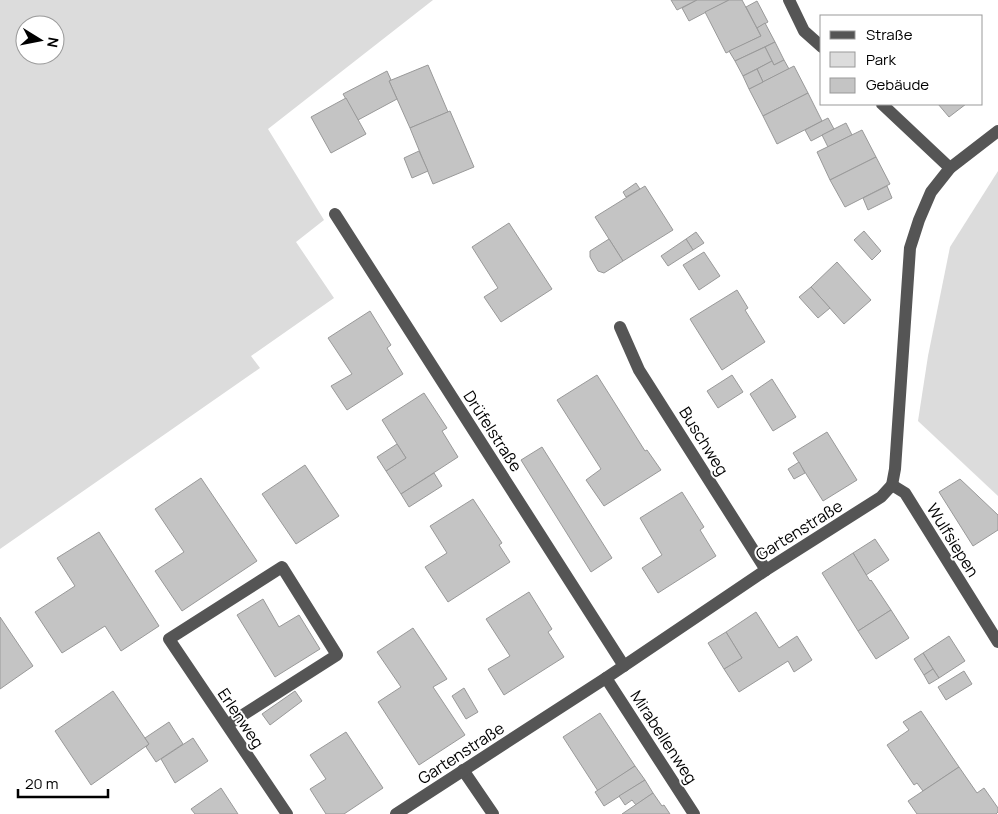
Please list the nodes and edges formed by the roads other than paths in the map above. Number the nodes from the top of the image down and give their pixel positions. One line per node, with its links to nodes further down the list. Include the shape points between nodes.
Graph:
1 (789, 0): 2 (street, via 804,31)
2 (820, 45)
3 (883, 105): 5 (street)
4 (998, 131): 5 (street)
5 (950, 168): 8 (street, via 931,192 910,248)
6 (335, 214): 11 (street, Drüfelstraße)
7 (620, 327): 9 (street, Buschweg, via 639,370)
8 (892, 485): 9 (street, Gartenstraße, via 881,497); 10 (street, Wulfsiepen, via 905,493)
9 (766, 570): 11 (street, Gartenstraße)
10 (998, 642)
11 (624, 666): 12 (street, Gartenstraße)
12 (606, 678): 14 (street, Gartenstraße); 18 (street, Mirabellenweg)
13 (227, 725): 13 (street, Erlenweg, via 169,639 282,567 337,655); 15 (street, Erlenweg)
14 (463, 770): 16 (street, Gartenstraße); 17 (street)
15 (287, 814)
16 (396, 814)
17 (493, 814)
18 (694, 814)

